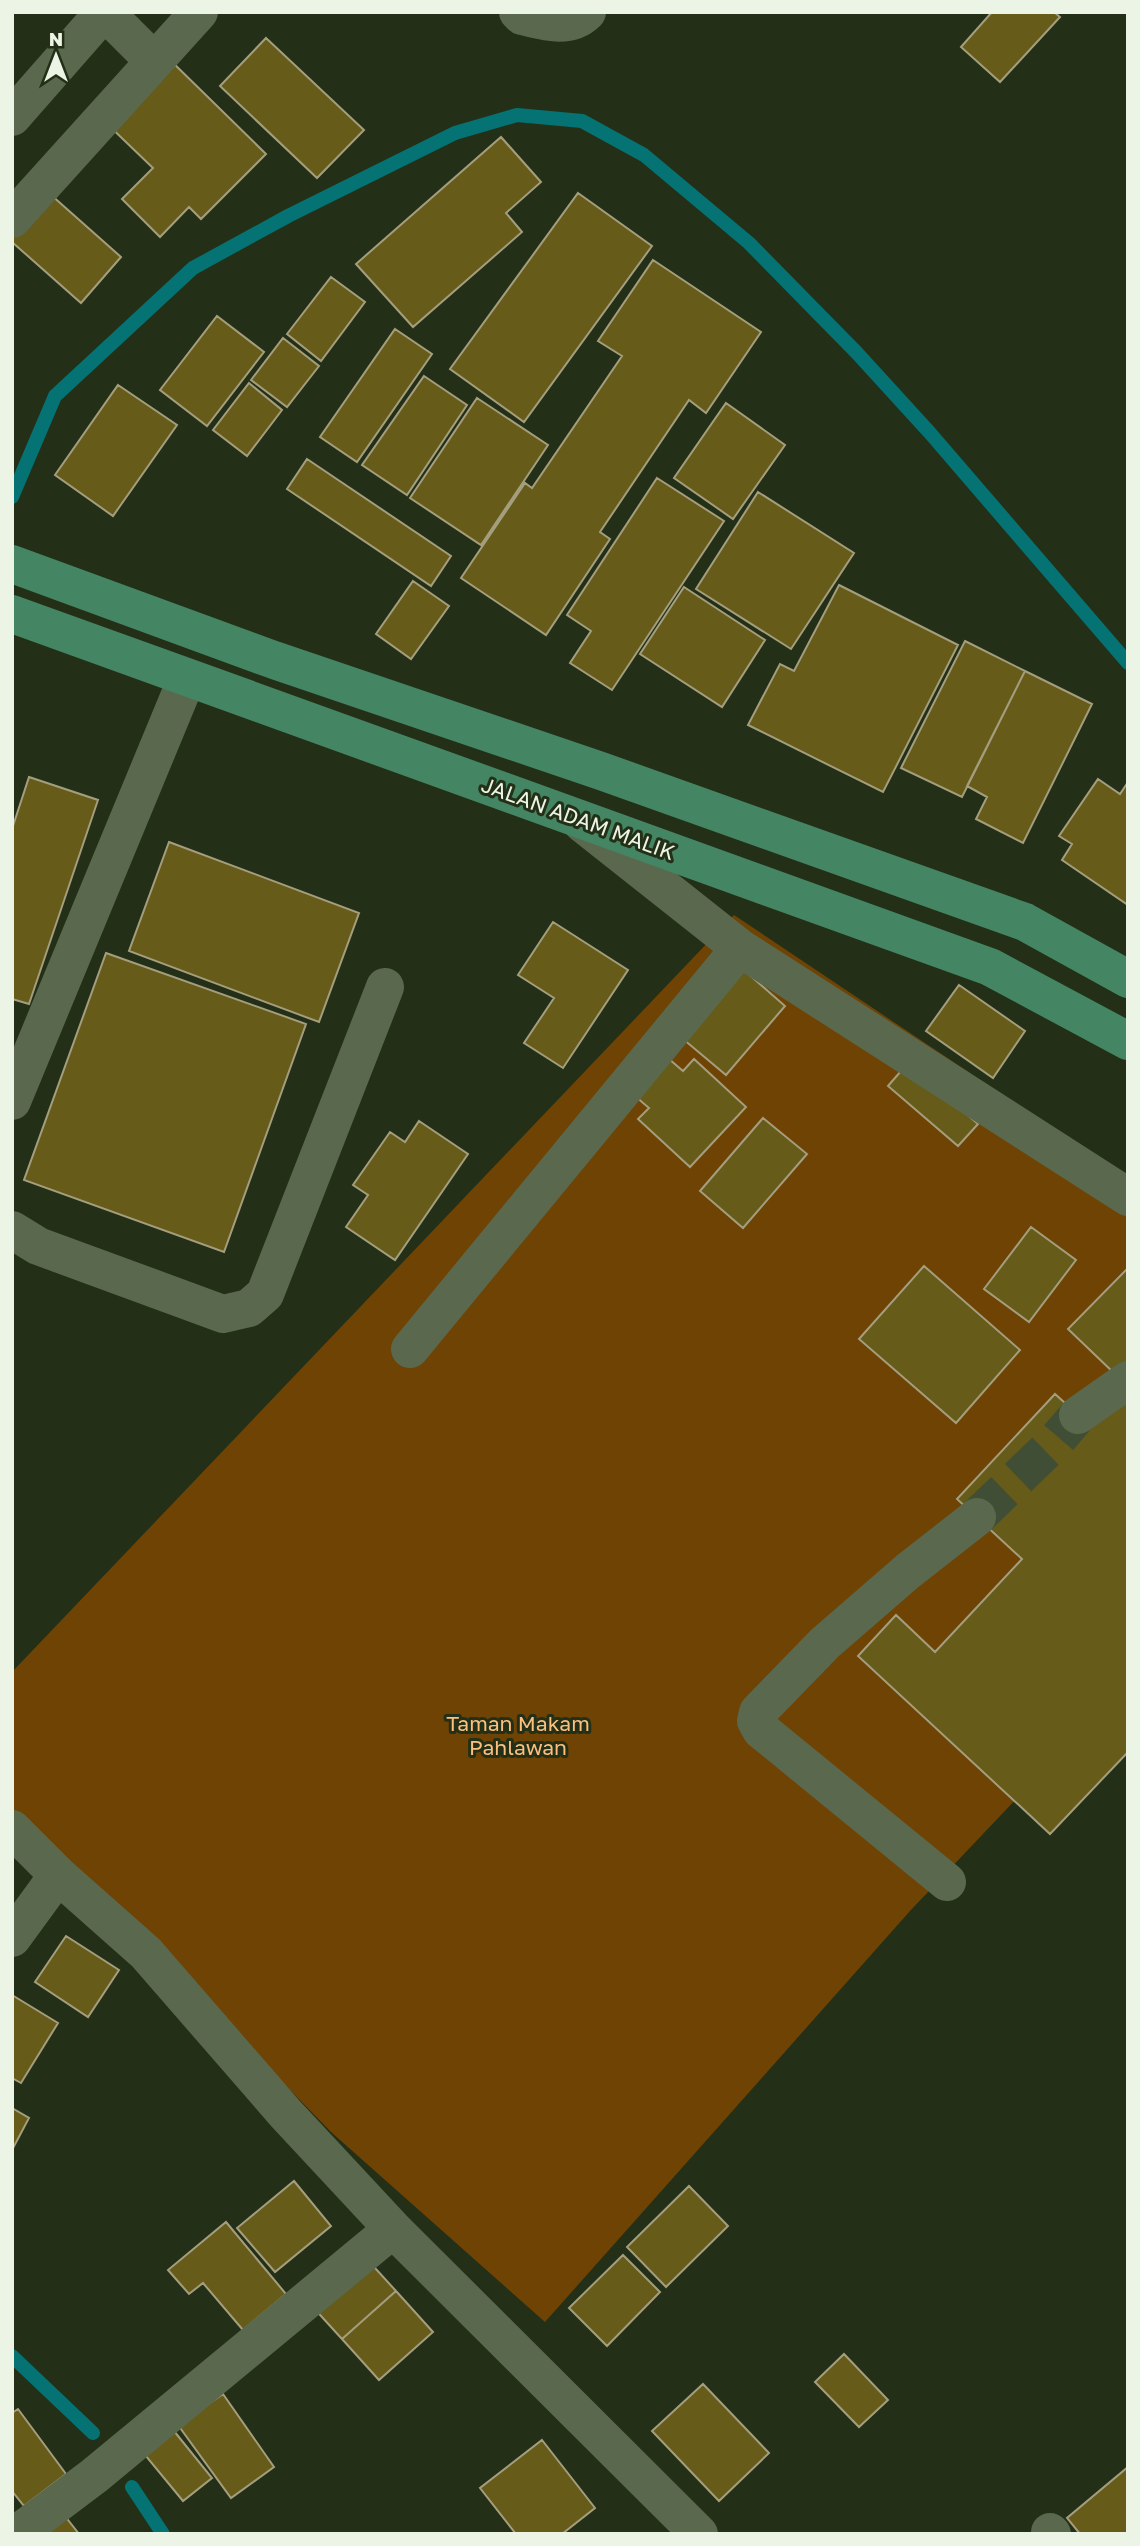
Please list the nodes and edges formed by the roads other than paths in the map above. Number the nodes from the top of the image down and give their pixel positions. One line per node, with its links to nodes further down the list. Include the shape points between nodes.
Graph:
1 (104, 12): 5 (street); 6 (street)
2 (199, 12): 5 (street)
3 (517, 12): 4 (street, via 558,24)
4 (587, 12)
5 (155, 61): 7 (street)
6 (12, 117)
7 (12, 219)
8 (22, 568): 11 (main road)
9 (16, 616): 10 (main road, JALAN ADAM MALIK)
10 (187, 678): 12 (main road, JALAN ADAM MALIK); 18 (street)
11 (541, 750): 12 (main road); 15 (main road, via 1025,922)
12 (524, 800): 13 (main road, JALAN ADAM MALIK)
13 (578, 819): 14 (street); 17 (main road, JALAN ADAM MALIK, via 990,967)
14 (740, 948): 19 (street); 21 (street)
15 (1128, 979)
16 (385, 986): 20 (street, via 265,1294 249,1308 223,1314 38,1246)
17 (1128, 1041)
18 (12, 1101)
19 (1128, 1197)
20 (12, 1230)
21 (410, 1349)
22 (1128, 1380): 23 (street)
23 (1078, 1415)
24 (977, 1517): 27 (street, via 825,1643 758,1712 756,1721 761,1730)
25 (12, 1829): 26 (street)
26 (58, 1875): 28 (street); 29 (street, via 146,1954)
27 (947, 1882)
28 (12, 1938)
29 (393, 2229): 30 (street); 31 (street)
30 (17, 2534)
31 (699, 2534)

